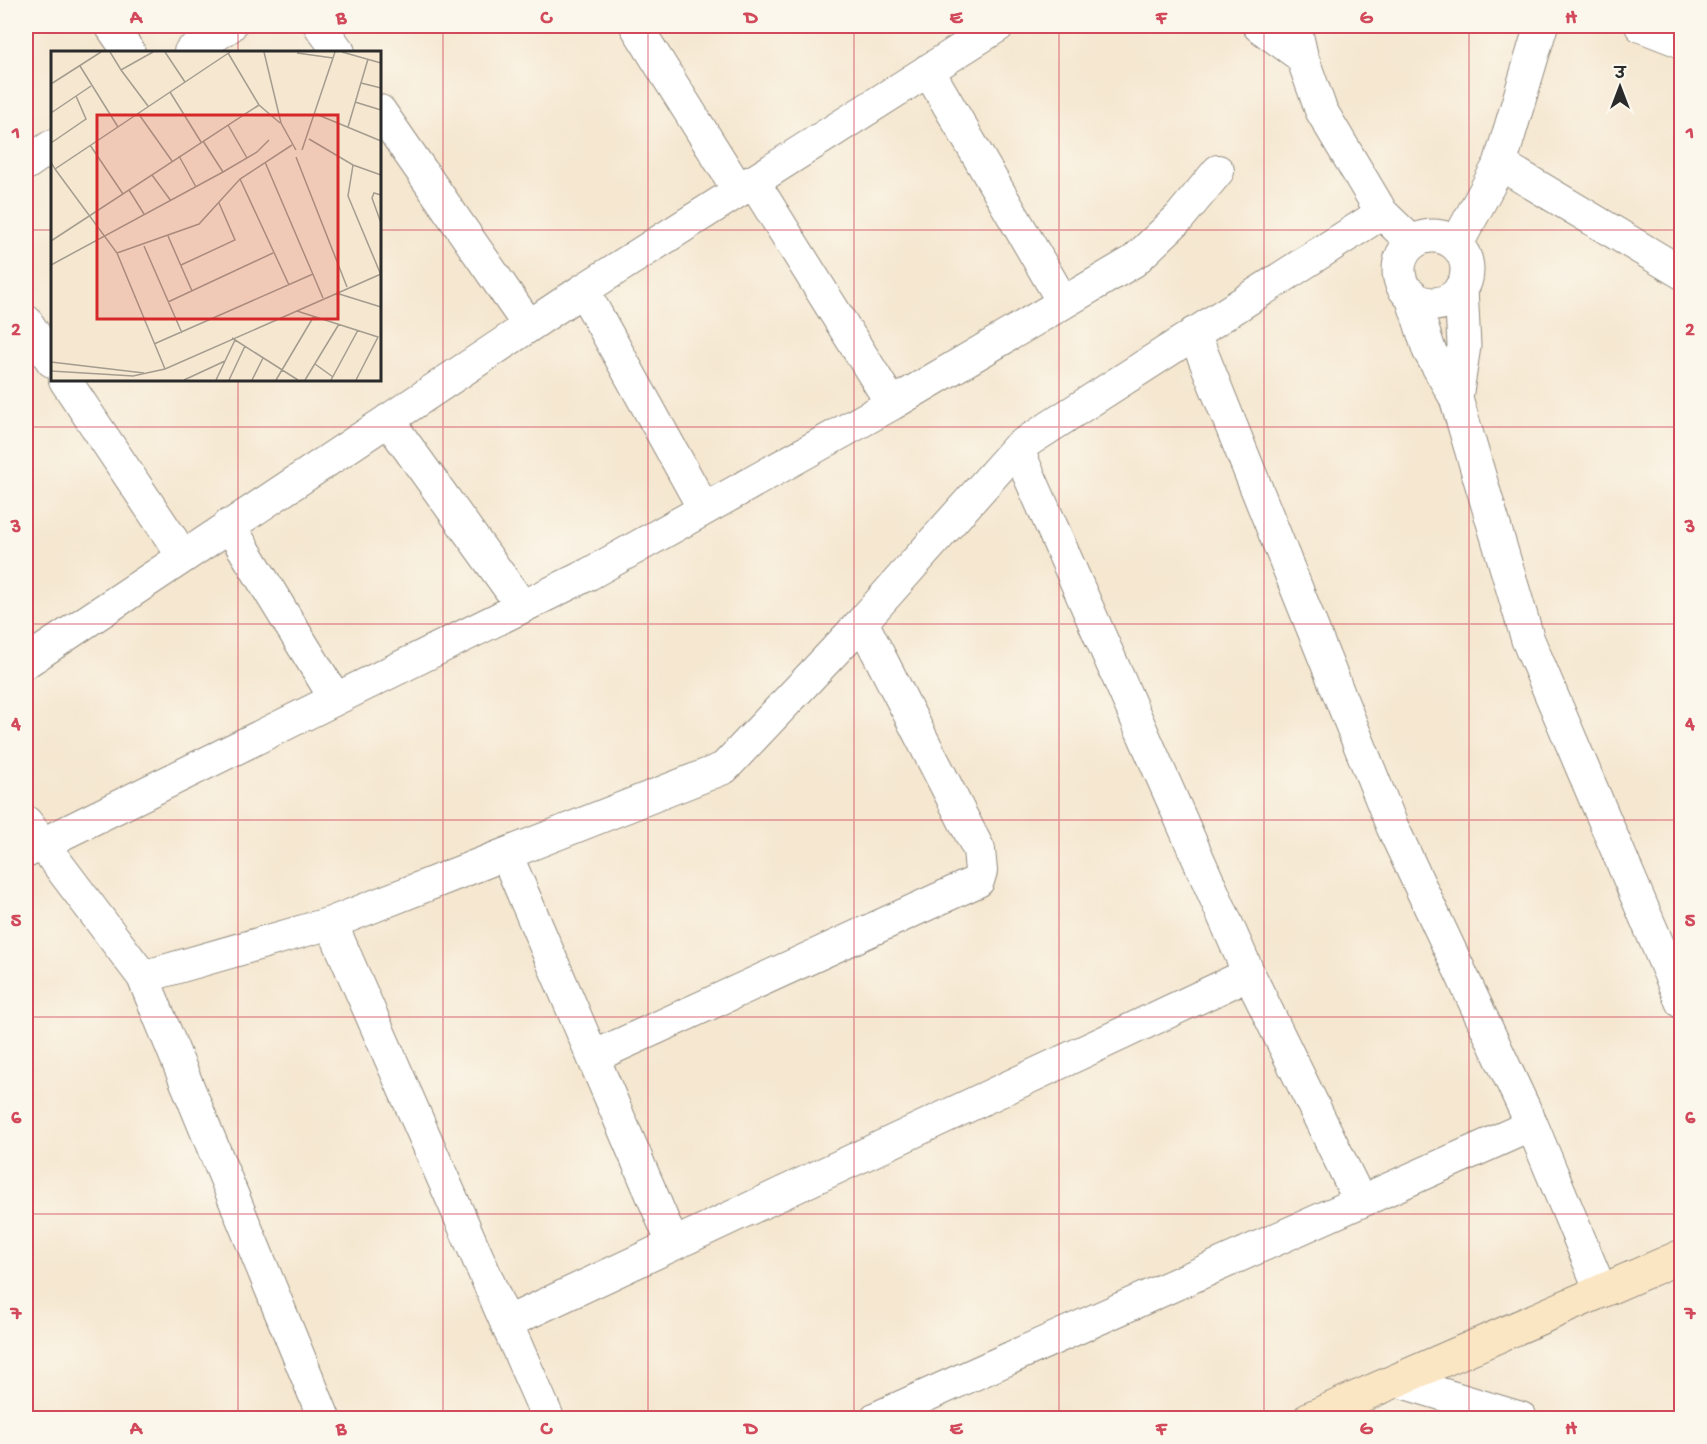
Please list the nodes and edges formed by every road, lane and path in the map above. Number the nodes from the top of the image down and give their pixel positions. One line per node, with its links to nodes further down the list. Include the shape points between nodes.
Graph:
1 (111, 26): 11 (street)
2 (230, 26): 12 (street)
3 (320, 26): 13 (street)
4 (636, 26): 21 (street)
5 (998, 26): 15 (street)
6 (1259, 26): 14 (street)
7 (1295, 26): 14 (street)
8 (1541, 26): 19 (street)
9 (1641, 26): 10 (street)
10 (1682, 42)
11 (128, 51)
12 (192, 51)
13 (338, 51)
14 (1302, 57): 22 (street, via 1321,111)
15 (928, 70): 21 (street); 29 (street)
16 (381, 112): 31 (street)
17 (51, 147): 18 (street)
18 (26, 164)
19 (1500, 164): 24 (street); 25 (street)
20 (1218, 171): 29 (street, via 1179,218 1134,261)
21 (746, 186): 27 (street); 36 (street)
22 (1382, 213): 23 (street); 32 (street)
23 (1413, 243): 24 (street, via 1440,236); 28 (street, via 1399,268 1404,287)
24 (1456, 245): 26 (street, via 1467,265 1467,277)
25 (1682, 273)
26 (1461, 288): 28 (street, via 1452,297 1434,304); 35 (street, via 1464,346)
27 (583, 290): 31 (street); 39 (street)
28 (1411, 294): 35 (street, via 1430,350)
29 (1063, 302): 36 (street)
30 (26, 321): 33 (street)
31 (529, 326): 37 (street)
32 (1194, 333): 38 (street); 53 (street, via 1392,826)
33 (51, 359)
34 (66, 381): 41 (street)
35 (1456, 398): 51 (street, via 1528,640)
36 (892, 404): 39 (street)
37 (388, 420): 40 (street); 42 (street)
38 (1017, 448): 43 (street); 49 (street)
39 (704, 509): 42 (street, via 589,574)
40 (229, 525): 41 (street); 45 (street)
41 (183, 556): 44 (street)
42 (522, 606): 45 (street)
43 (862, 622): 47 (street, via 724,768); 52 (street, via 979,850 978,881)
44 (26, 662)
45 (335, 698): 46 (street)
46 (37, 845): 50 (street)
47 (506, 854): 48 (street); 52 (street)
48 (332, 923): 50 (street); 58 (street)
49 (1249, 974): 54 (street); 55 (street)
50 (143, 977): 60 (street)
51 (1682, 1002)
52 (593, 1057): 55 (street)
53 (1532, 1125): 54 (street); 57 (street)
54 (1360, 1201): 62 (street)
55 (673, 1244): 58 (street)
56 (1682, 1256): 57 (main road)
57 (1601, 1292): 59 (main road)
58 (506, 1323): 61 (street)
59 (1398, 1381): 63 (main road); 64 (street)
60 (324, 1419)
61 (548, 1419)
62 (876, 1419)
63 (1310, 1419)
64 (1521, 1419)

